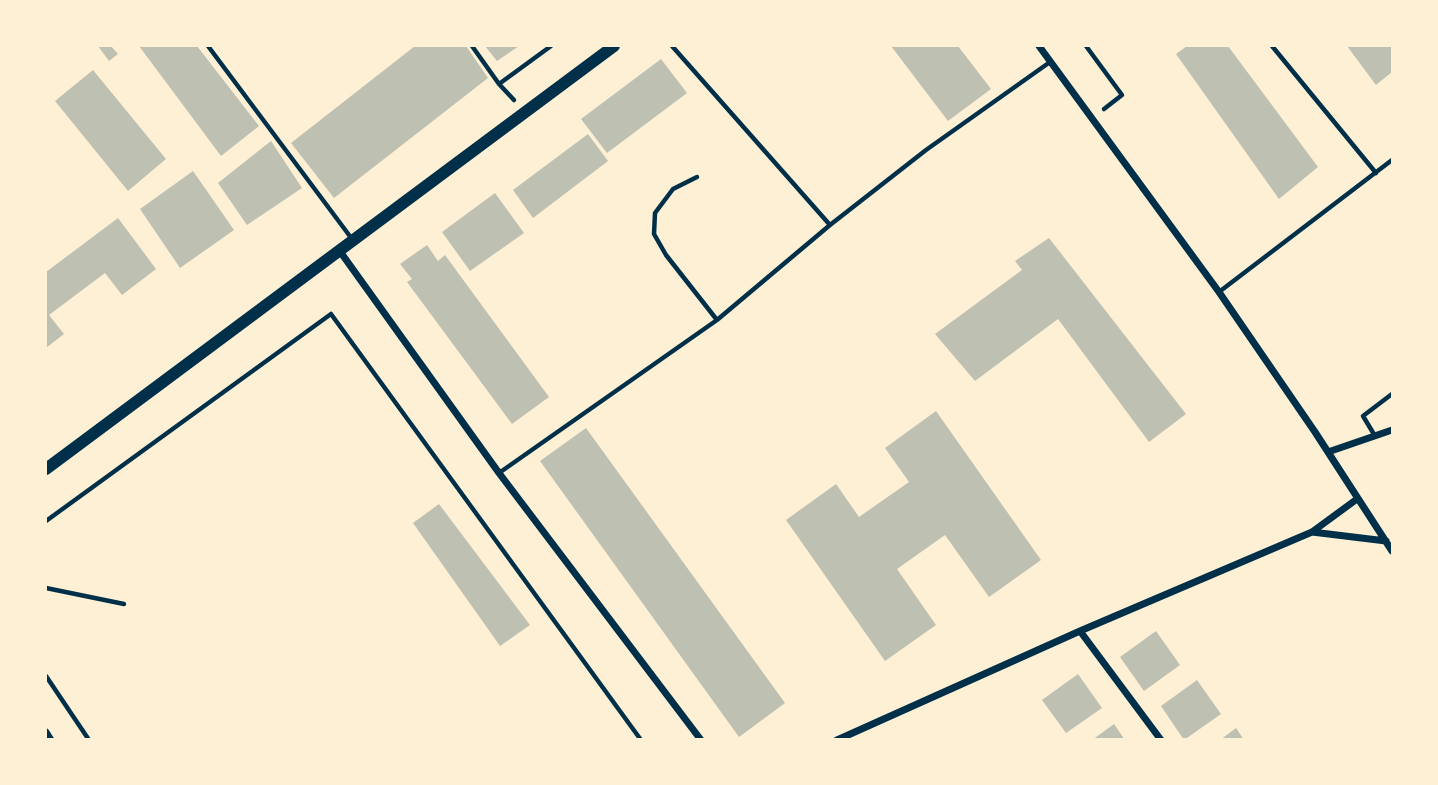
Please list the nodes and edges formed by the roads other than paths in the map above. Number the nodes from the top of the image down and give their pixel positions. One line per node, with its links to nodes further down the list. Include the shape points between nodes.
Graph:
1 (208, 46): 11 (lane)
2 (614, 46): 11 (street)
3 (672, 46): 10 (lane)
4 (1039, 46): 6 (street)
5 (1272, 46): 8 (lane)
6 (1051, 62): 10 (lane); 13 (street)
7 (1392, 160): 8 (lane)
8 (1376, 173): 13 (lane)
9 (697, 177): 14 (lane, via 673,189 655,213 654,234)
10 (830, 225): 14 (lane)
11 (353, 240): 12 (street)
12 (339, 250): 19 (street); 20 (street)
13 (1219, 292): 18 (street)
14 (717, 320): 20 (lane)
15 (1392, 394): 17 (lane, via 1363,416)
16 (1392, 430): 17 (street)
17 (1375, 436): 18 (street)
18 (1328, 452): 21 (street)
19 (46, 469)
20 (499, 473): 28 (street)
21 (1357, 499): 22 (street); 23 (street)
22 (1312, 532): 23 (street); 25 (street)
23 (1386, 541): 24 (street)
24 (1392, 551)
25 (1080, 631): 29 (street); 30 (street)
26 (46, 732): 27 (street)
27 (51, 740)
28 (701, 740)
29 (837, 740)
30 (1161, 740)

